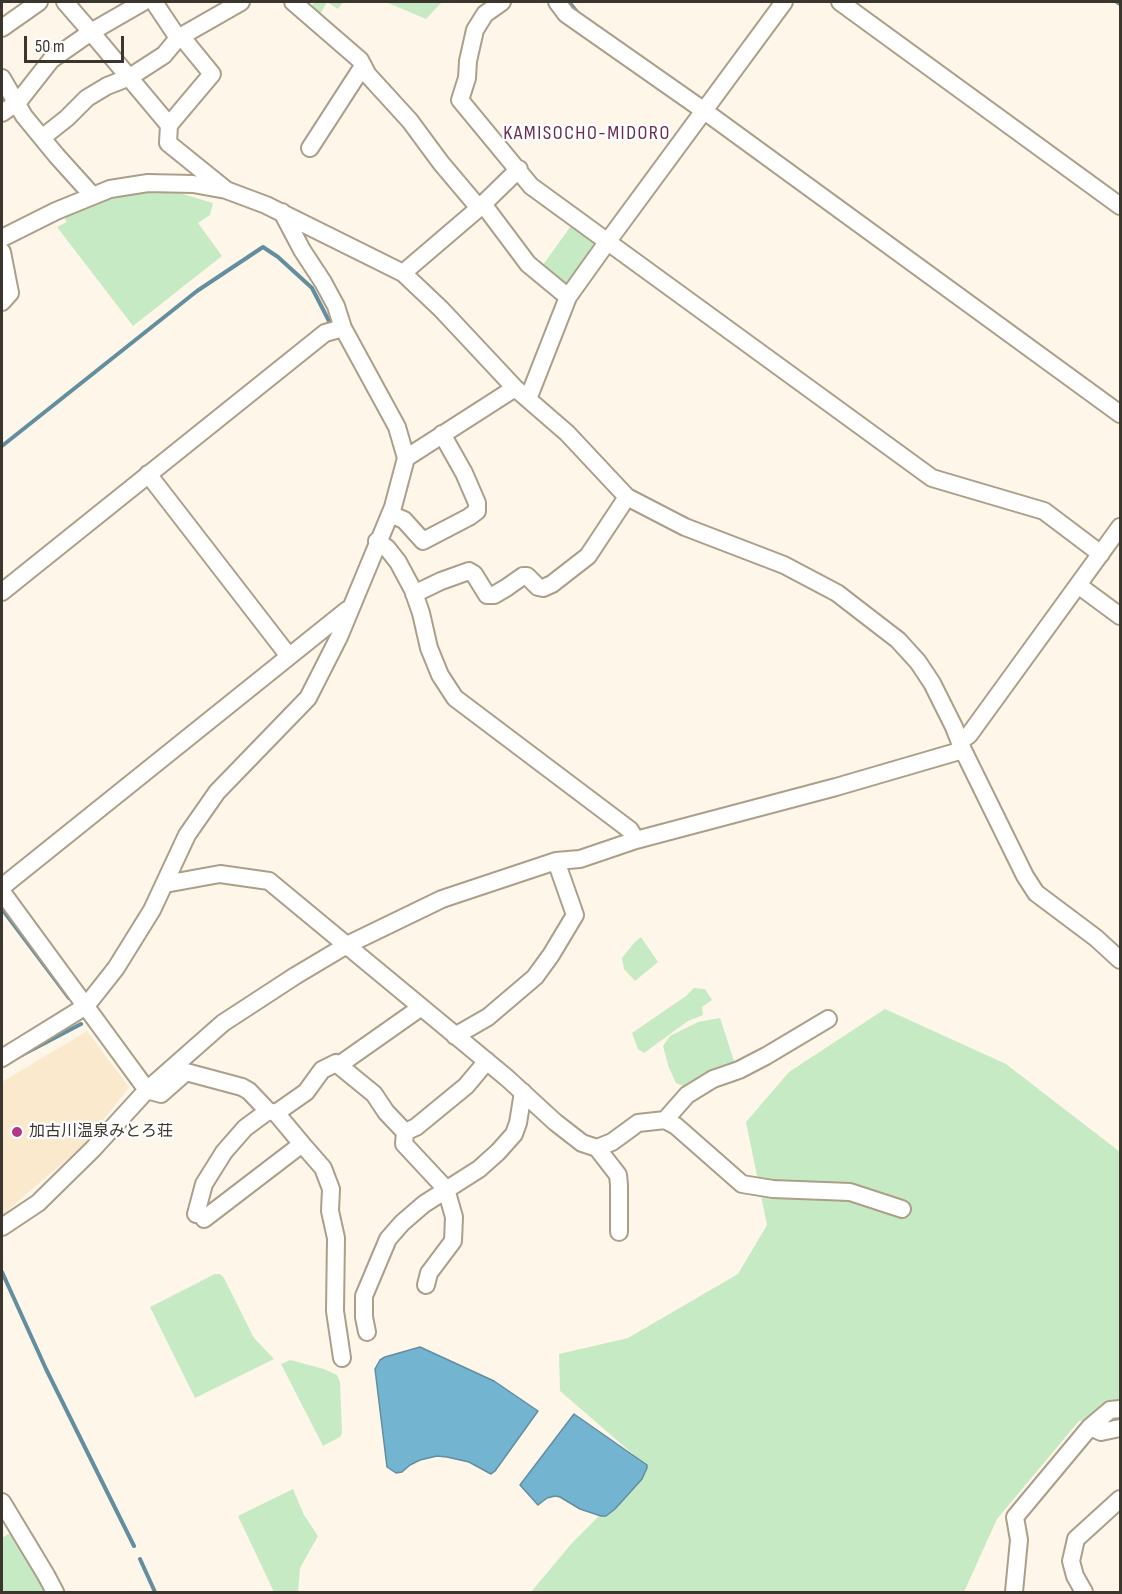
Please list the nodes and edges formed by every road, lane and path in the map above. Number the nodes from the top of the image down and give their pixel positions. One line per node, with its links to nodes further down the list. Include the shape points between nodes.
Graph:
1 (39, 2): 11 (street)
2 (65, 2): 12 (street)
3 (143, 2): 12 (street)
4 (154, 2): 13 (street)
5 (241, 2): 13 (street)
6 (293, 2): 14 (street)
7 (502, 2): 23 (street, via 485,14 475,30 460,100)
8 (557, 2): 18 (street, via 566,14)
9 (784, 2): 18 (street)
10 (840, 2): 27 (street)
11 (2, 28)
12 (91, 32): 15 (street); 17 (street, via 51,60)
13 (178, 38): 15 (street, via 164,55); 20 (street, via 185,41 212,74)
14 (363, 66): 22 (street); 26 (street)
15 (130, 77): 20 (street); 21 (street, via 87,98)
16 (2, 78): 17 (street)
17 (18, 102): 19 (street); 21 (street, via 24,116)
18 (703, 110): 30 (street); 37 (street)
19 (2, 113)
20 (169, 125): 24 (street, via 168,143)
21 (43, 137): 25 (street)
22 (310, 148)
23 (519, 169): 26 (street); 30 (street, via 531,186)
24 (226, 190): 25 (street, via 166,182); 28 (street)
25 (92, 195): 29 (street)
26 (481, 206): 32 (street); 33 (street, via 528,264)
27 (1120, 206)
28 (282, 212): 32 (street); 35 (street, via 336,306)
29 (2, 238)
30 (608, 241): 33 (street); 45 (street, via 932,478 1044,512)
31 (2, 252): 34 (street, via 10,293)
32 (403, 273): 36 (street)
33 (568, 297): 36 (street)
34 (2, 302)
35 (343, 328): 39 (street, via 398,427); 40 (street, via 326,333)
36 (522, 393): 38 (street); 41 (street, via 567,433)
37 (1120, 414)
38 (442, 434): 39 (street); 42 (street, via 464,473 477,511 423,541 404,520)
39 (406, 458): 42 (street)
40 (148, 474): 47 (street); 51 (street)
41 (627, 497): 48 (street, via 588,556 552,584 538,587 523,576 487,595 469,571); 52 (street, via 685,527 784,565 837,593 898,640 918,662)
42 (390, 514): 44 (street)
43 (1120, 527): 45 (street)
44 (377, 541): 48 (street, via 398,562); 49 (street)
45 (1101, 554): 46 (street)
46 (1078, 585): 50 (street); 52 (street)
47 (2, 592)
48 (414, 594): 53 (street, via 429,648 455,698 630,830)
49 (350, 606): 51 (street); 55 (street, via 308,698 217,792 187,835)
50 (1120, 616)
51 (288, 656): 56 (street)
52 (962, 745): 53 (street, via 836,787); 58 (street, via 1036,893)
53 (636, 840): 54 (street, via 580,859)
54 (556, 861): 57 (street, via 442,899); 62 (street, via 575,915 535,977 488,1017)
55 (165, 884): 57 (street, via 220,874 268,881); 59 (street, via 116,968)
56 (2, 890): 59 (street)
57 (346, 945): 60 (street); 66 (street, via 223,1023)
58 (1120, 960)
59 (86, 1006): 63 (street); 66 (street)
60 (420, 1008): 62 (street); 65 (street)
61 (828, 1019): 69 (street, via 766,1056 687,1095)
62 (455, 1036): 64 (street)
63 (2, 1058)
64 (487, 1061): 67 (street); 70 (street, via 466,1086)
65 (339, 1065): 68 (street, via 322,1070 306,1092); 70 (street, via 374,1094)
66 (147, 1090): 68 (street, via 161,1094 186,1072 242,1087); 75 (street, via 38,1203)
67 (523, 1092): 72 (street, via 582,1143); 73 (street, via 514,1134 480,1169)
68 (272, 1112): 71 (street); 71 (street, via 245,1128 224,1152 204,1184 200,1217)
69 (665, 1120): 72 (street, via 638,1123); 74 (street, via 742,1184 850,1192)
70 (405, 1132): 73 (street, via 404,1144)
71 (302, 1144): 79 (street, via 323,1168 331,1189 330,1211 336,1238 335,1311)
72 (597, 1148): 76 (street, via 618,1175)
73 (446, 1189): 77 (street, via 455,1224 453,1241 429,1273); 78 (street, via 409,1216 388,1239 363,1296)
74 (902, 1209)
75 (2, 1227)
76 (619, 1232)
77 (426, 1285)
78 (367, 1332)
79 (342, 1358)
80 (1120, 1409): 81 (street, via 1110,1410)
81 (1090, 1427): 82 (street, via 1101,1432); 87 (street, via 1016,1517 1019,1540)
82 (1120, 1428)
83 (1120, 1499): 85 (street, via 1076,1539 1071,1561)
84 (2, 1502): 86 (street)
85 (1075, 1584): 88 (street)
86 (55, 1593)
87 (1014, 1593)
88 (1084, 1593)

